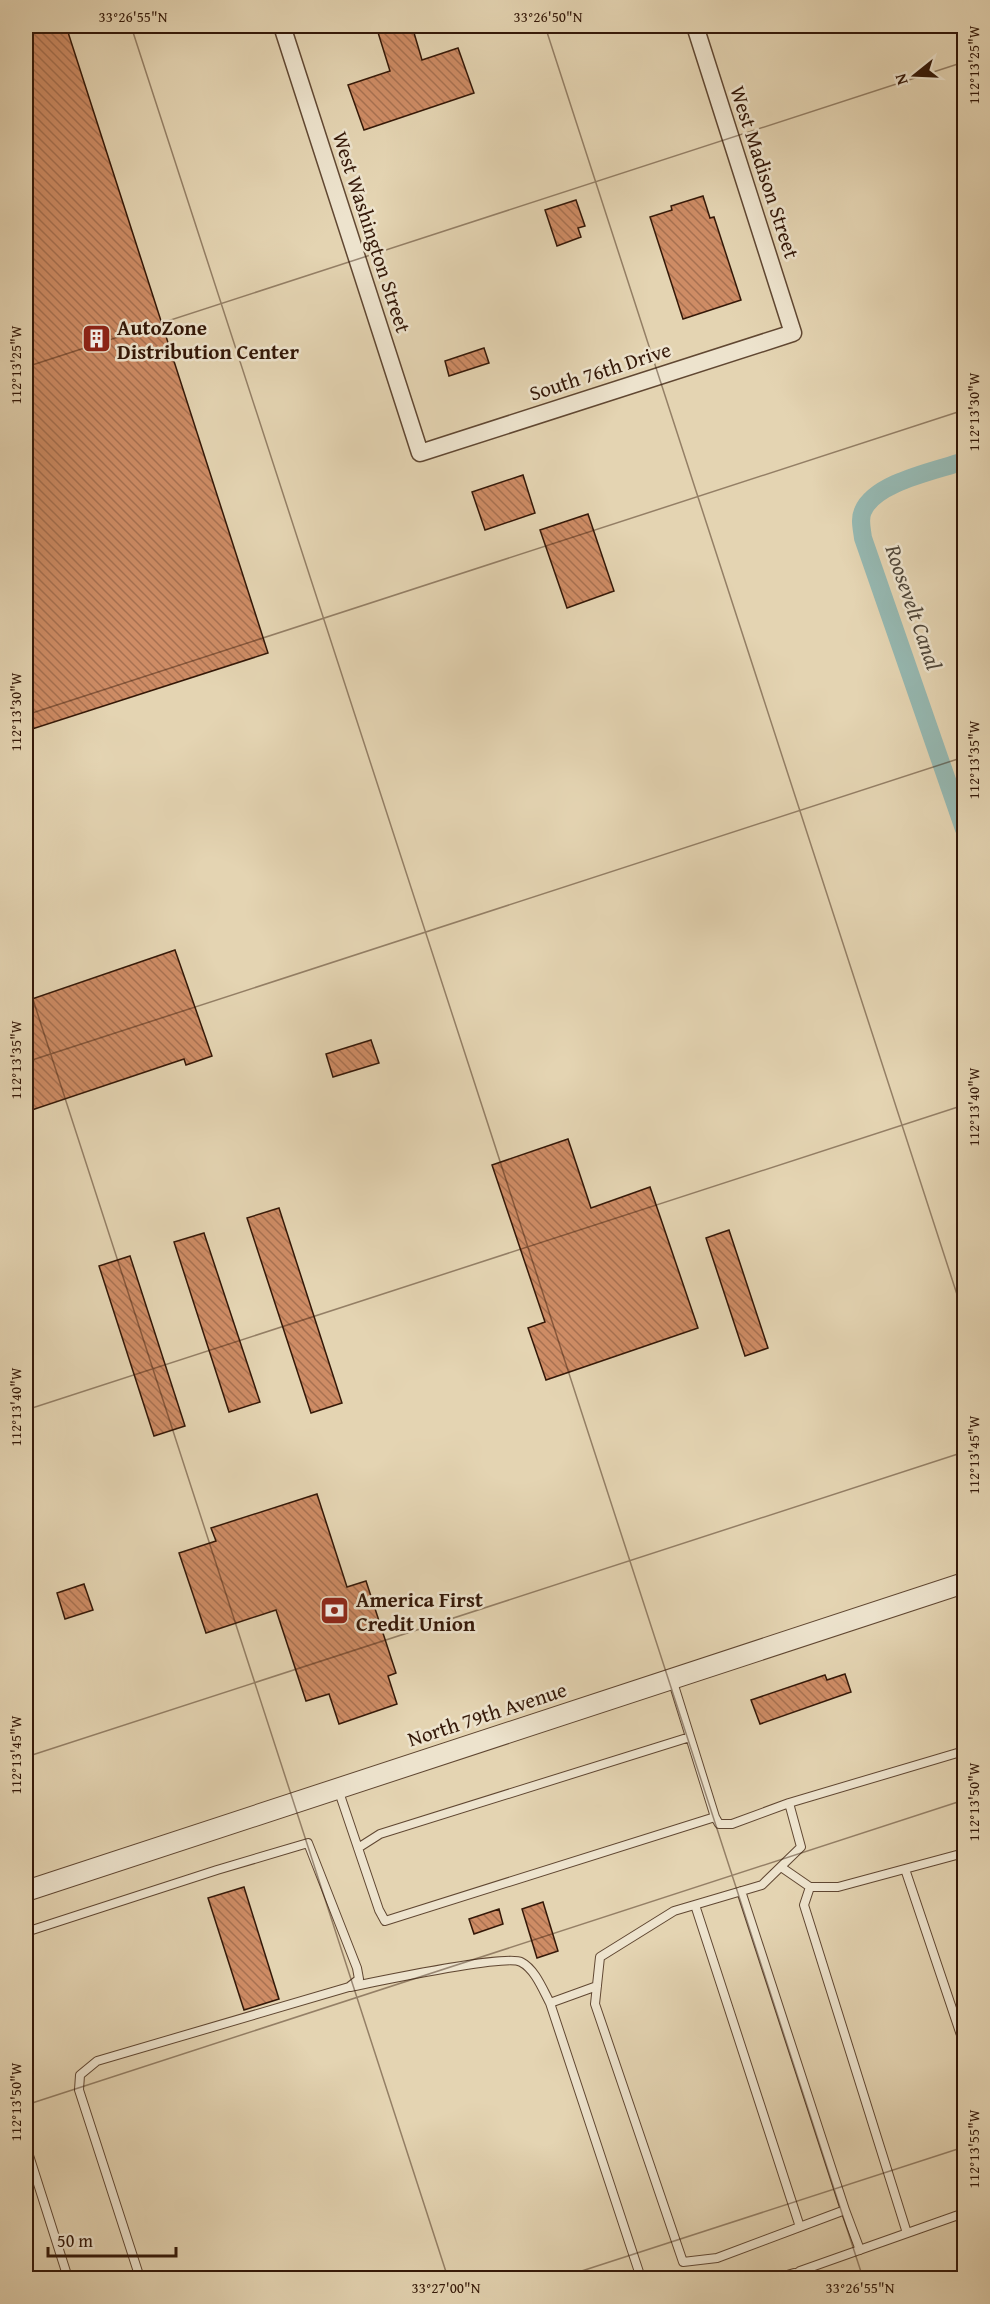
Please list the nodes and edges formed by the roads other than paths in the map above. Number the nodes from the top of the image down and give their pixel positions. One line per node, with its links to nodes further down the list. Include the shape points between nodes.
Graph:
1 (282, 26): 4 (street, West Washington Street)
2 (694, 26): 3 (street, West Madison Street)
3 (792, 333): 4 (street, South 76th Drive)
4 (420, 453)
5 (964, 1583): 6 (street, North 79th Avenue)
6 (672, 1678): 7 (lane); 9 (street, North 79th Avenue)
7 (690, 1737): 11 (lane); 12 (lane, via 380,1834)
8 (964, 1751): 10 (lane)
9 (338, 1789): 12 (lane); 17 (street, North 79th Avenue)
10 (789, 1803): 11 (lane, via 732,1824 719,1824); 14 (lane, via 801,1847)
11 (715, 1817): 12 (lane, via 385,1921)
12 (358, 1848)
13 (964, 1853): 15 (lane)
14 (780, 1867): 16 (lane); 18 (lane, via 762,1885)
15 (905, 1869): 16 (lane, via 838,1887); 24 (lane)
16 (810, 1887): 29 (lane, via 804,1905)
17 (26, 1890)
18 (741, 1891): 19 (lane); 26 (lane)
19 (695, 1905): 21 (lane, via 674,1911 600,1957); 28 (lane)
20 (26, 1932): 22 (lane, via 308,1843 357,1968 359,1979)
21 (597, 1986): 23 (lane); 28 (lane, via 595,2004 683,2262 717,2258)
22 (349, 1987): 23 (lane, via 509,1960 530,1968); 33 (lane, via 97,2061 80,2075 79,2090)
23 (550, 2003): 34 (lane)
24 (964, 2044)
25 (26, 2146): 32 (lane)
26 (845, 2210): 28 (lane); 30 (lane)
27 (964, 2213): 29 (lane)
28 (800, 2227)
29 (907, 2233): 30 (lane)
30 (860, 2250): 31 (lane)
31 (800, 2271): 35 (lane); 36 (lane)
32 (68, 2278)
33 (140, 2278)
34 (641, 2278)
35 (777, 2278)
36 (792, 2278)

